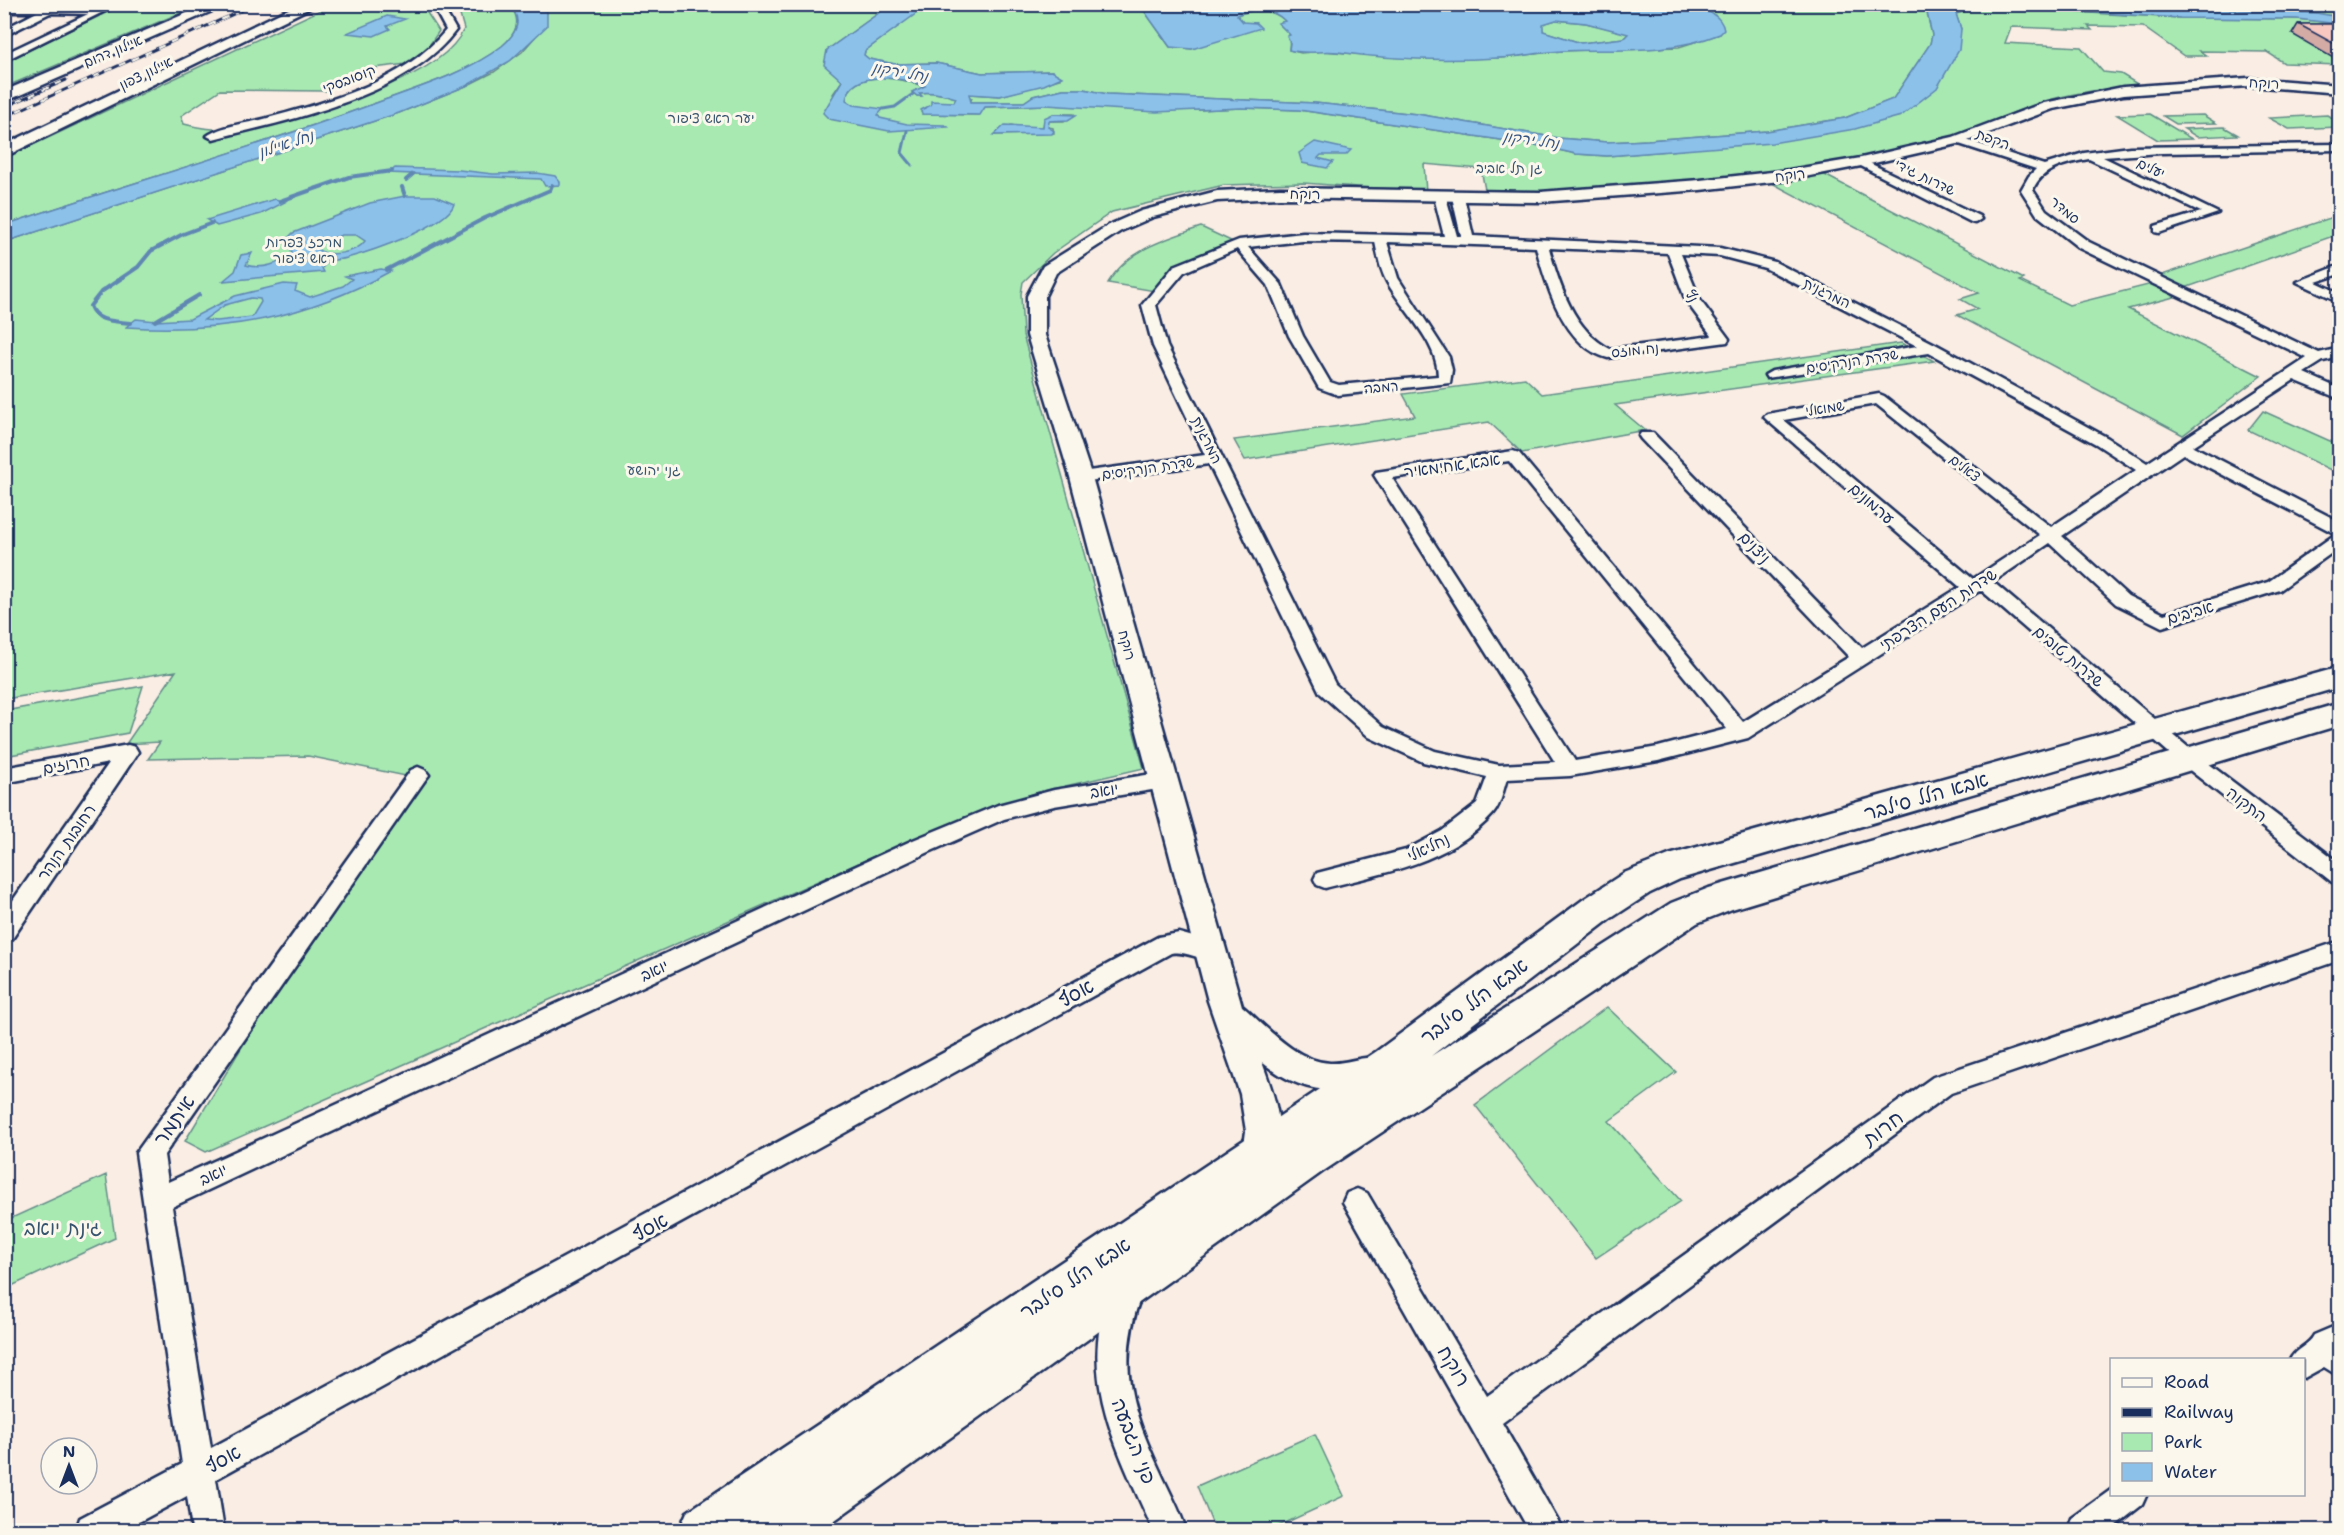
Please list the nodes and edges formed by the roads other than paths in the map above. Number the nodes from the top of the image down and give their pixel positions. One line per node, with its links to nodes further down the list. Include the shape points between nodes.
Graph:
1 (58, 4): 9 (street)
2 (115, 4): 10 (street)
3 (213, 4): 12 (main road)
4 (221, 4): 12 (main road, איילון דרום)
5 (288, 4): 20 (main road, איילון צפון)
6 (311, 4): 22 (main road)
7 (436, 4): 18 (street, קוסובסקי, via 451,30 424,60 356,92)
8 (4, 9): 9 (street)
9 (49, 10): 10 (street); 11 (street)
10 (101, 11): 13 (street)
11 (4, 33)
12 (140, 40): 17 (main road, איילון דרום)
13 (38, 42): 14 (street); 15 (street)
14 (4, 43)
15 (4, 58)
16 (2340, 89): 19 (street, רוקח, via 2248,82 2123,91 2049,106)
17 (4, 97)
18 (213, 136)
19 (1957, 140): 24 (street, רוקח); 25 (street, רקפת)
20 (4, 142)
21 (2340, 147): 23 (street, via 2146,150)
22 (4, 151)
23 (2092, 156): 25 (street); 28 (street, יעלים, via 2201,211)
24 (1861, 162): 26 (street, רוקח, via 1704,184 1540,197); 27 (street, שדרות גידי)
25 (2043, 170): 40 (street, סמדר, via 2029,180 2027,190 2041,213 2084,245)
26 (1449, 197): 30 (street); 31 (street); 50 (street, רוקח, via 1280,193 1217,196 1147,214 1115,228 1049,270 1036,296 1036,335)
27 (1975, 219)
28 (2159, 229)
29 (1380, 238): 30 (street, המרגנית); 32 (street, המרגנית, via 1303,237); 32 (street, רמבה, via 1392,281 1436,345 1445,380 1338,390 1323,385 1274,284)
30 (1451, 240): 31 (street, המרגנית)
31 (1468, 240): 33 (street, המרגנית)
32 (1239, 244): 48 (street, המרגנית, via 1179,268 1149,306 1160,346)
33 (1542, 244): 34 (street, המרגנית); 37 (street, נח מוזס, via 1563,308 1596,350 1608,354)
34 (1672, 248): 37 (street, נץ, via 1693,301); 38 (street, המרגנית, via 1720,252 1770,265)
35 (2340, 269): 36 (street, via 2304,282)
36 (2340, 298)
37 (1722, 339)
38 (1932, 348): 41 (street, שדרת הנרקיסים); 49 (street, המרגנית)
39 (2340, 352): 40 (street, שדרות העם הצרפתי)
40 (2318, 358): 42 (street, שדרות העם הצרפתי)
41 (1772, 375)
42 (2295, 375): 43 (street); 47 (street, שדרות העם הצרפתי)
43 (2340, 395)
44 (1879, 399): 45 (street, שמואלי); 52 (street, צאלים)
45 (1772, 417): 54 (street, ערמונים)
46 (1647, 436): 55 (street, ניצנים)
47 (2180, 446): 49 (street, שדרות העם הצרפתי); 51 (street)
48 (1216, 458): 50 (street, שדרת הנרקיסים); 63 (street, המרגנית, via 1327,688 1376,732 1430,757)
49 (2149, 471): 52 (street, שדרות העם הצרפתי)
50 (1081, 477): 66 (street, רוקח)
51 (2340, 529)
52 (2052, 536): 53 (street, אביבים, via 2122,600 2162,621 2274,586); 54 (street, שדרות העם הצרפתי)
53 (2340, 538)
54 (1976, 585): 55 (street, שדרות העם הצרפתי); 58 (street, שדרות טובים)
55 (1862, 659): 59 (street, שדרות העם הצרפתי)
56 (2340, 677): 58 (main road, אבא הלל סילבר)
57 (2340, 714): 61 (main road, אבא הלל סילבר)
58 (2157, 730): 61 (street, התקוה); 73 (main road, אבא הלל סילבר, via 1680,866 1637,883)
59 (1741, 733): 62 (street, שדרות העם הצרפתי, via 1658,754); 62 (street, אבא אחימאיר, via 1513,456 1382,475)
60 (128, 752): 65 (street, חרוזים); 69 (street, רחובות הנהר)
61 (2189, 759): 67 (street, התקוה); 77 (main road, אבא הלל סילבר, via 1722,898 1684,913 1315,1152)
62 (1570, 769): 63 (street, שדרות העם הצרפתי)
63 (1499, 772): 68 (street, נחליאלי, via 1486,808 1450,837 1412,857)
64 (418, 775): 75 (street, איתמר, via 150,1153)
65 (4, 776)
66 (1164, 780): 71 (street, רוקח); 75 (street, יואב, via 1054,798 998,813)
67 (2340, 876)
68 (1325, 879)
69 (4, 932)
70 (2340, 950): 78 (street, חרות, via 1942,1086)
71 (1210, 951): 72 (street, רוקח); 79 (street, אסף, via 1179,942 1166,944)
72 (1228, 1013): 73 (street, via 1293,1068 1316,1077 1340,1079); 74 (street, רוקח, via 1260,1110)
73 (1391, 1063): 74 (main road, אבא הלל סילבר)
74 (1260, 1153): 83 (main road, אבא הלל סילבר)
75 (158, 1200): 79 (street, איתמר)
76 (1357, 1202): 78 (street, רוקח)
77 (1133, 1282): 84 (main road, אבא הלל סילבר); 85 (street, פני הגבעה, via 1116,1313 1113,1389)
78 (1484, 1417): 86 (street, רוקח)
79 (200, 1472): 81 (street, אסף); 82 (street, איתמר)
80 (2128, 1496): 87 (street)
81 (92, 1530)
82 (208, 1530)
83 (705, 1530)
84 (778, 1530)
85 (1170, 1530)
86 (1547, 1530)
87 (2084, 1530)

